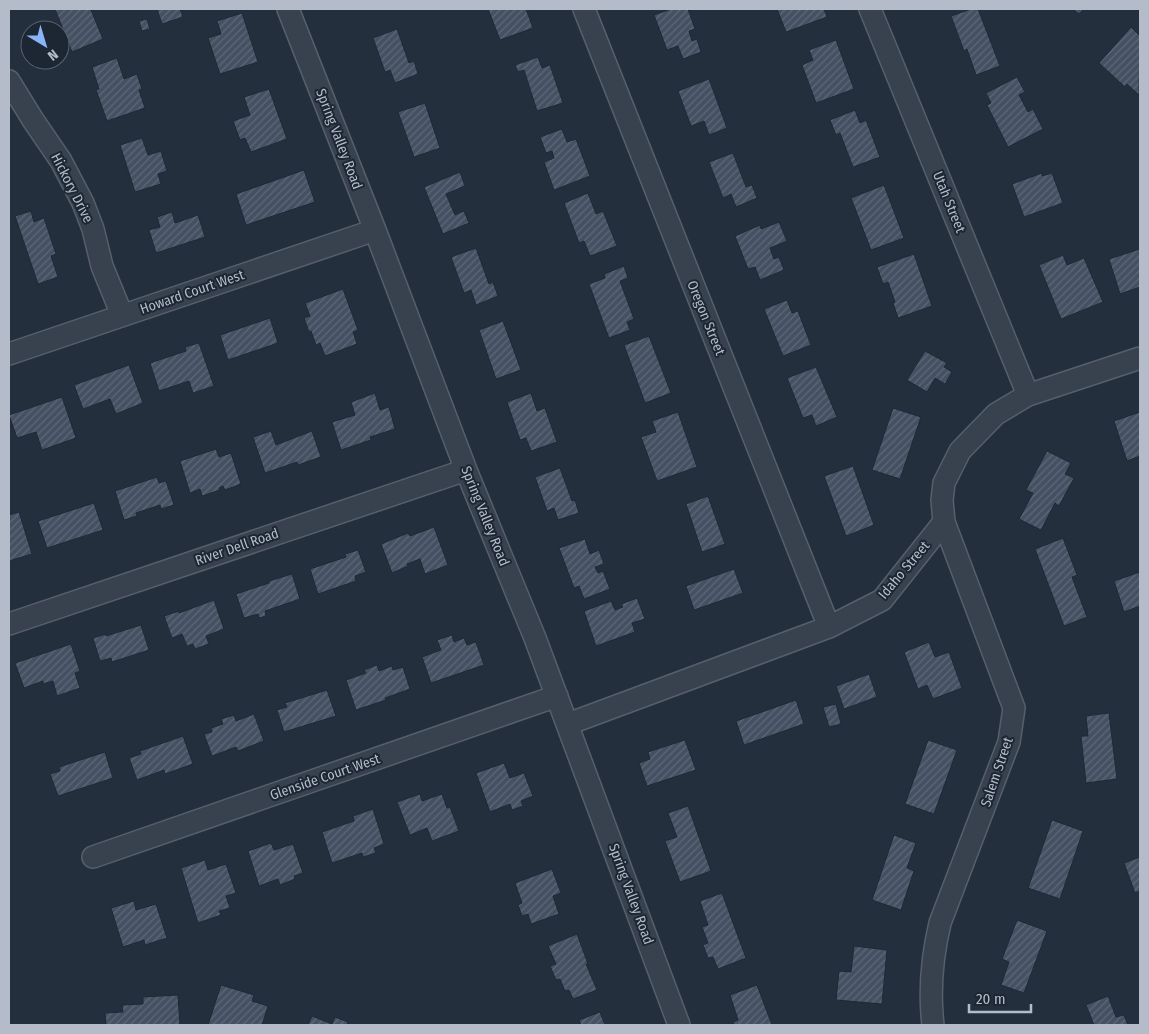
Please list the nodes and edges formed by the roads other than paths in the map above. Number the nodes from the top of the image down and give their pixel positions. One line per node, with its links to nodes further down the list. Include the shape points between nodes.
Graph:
1 (288, 9): 5 (street, Spring Valley Road)
2 (584, 9): 13 (street, Oregon Street)
3 (870, 9): 9 (street, Utah Street)
4 (13, 88): 6 (street, Hickory Drive, via 84,203 102,266)
5 (374, 230): 6 (street, Howard Court West); 10 (street, Spring Valley Road)
6 (122, 315): 7 (street, Howard Court West)
7 (9, 354)
8 (1140, 358): 9 (street)
9 (1028, 395): 11 (street, via 996,414 960,451 944,483)
10 (466, 470): 12 (street, River Dell Road); 14 (street, Spring Valley Road)
11 (944, 522): 13 (street, Idaho Street, via 882,600); 18 (street, Salem Street, via 1014,708 1009,742 935,941 931,974)
12 (9, 624)
13 (829, 627): 15 (street, Idaho Street)
14 (557, 696): 15 (street, Spring Valley Road); 16 (street, Glenside Court West)
15 (568, 724): 17 (street, Spring Valley Road)
16 (93, 857)
17 (679, 1025)
18 (933, 1025)

